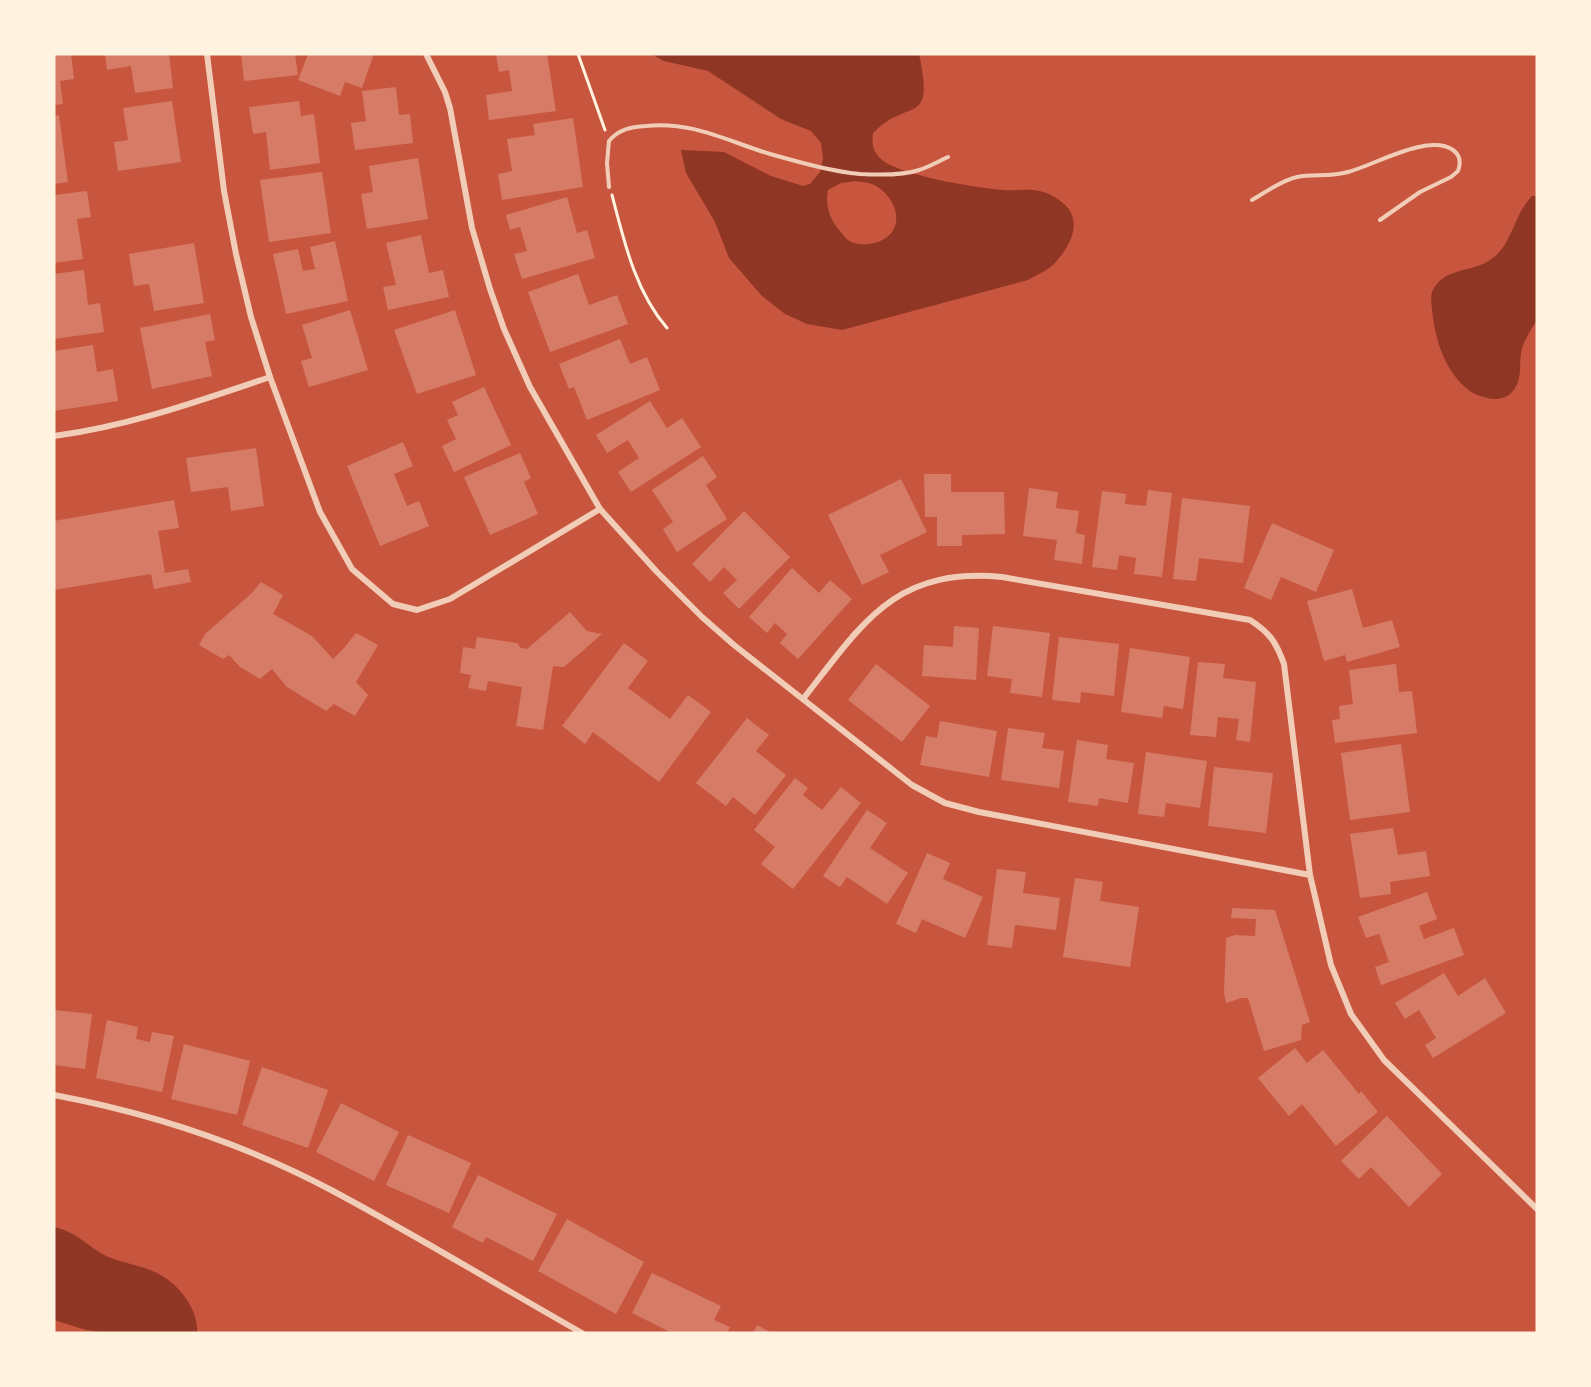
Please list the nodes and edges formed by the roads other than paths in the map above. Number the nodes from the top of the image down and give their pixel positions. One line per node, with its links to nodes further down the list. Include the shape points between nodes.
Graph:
1 (207, 54): 7 (street, via 234,244)
2 (426, 54): 9 (street, via 450,108 472,228 504,329 530,387)
3 (948, 157): 4 (lane, via 918,171 860,174 810,165 696,128 629,128 609,141)
4 (609, 187)
5 (1252, 200): 6 (lane, via 1289,179 1348,172 1422,146 1437,145 1455,152 1459,158 1458,171)
6 (1380, 220)
7 (270, 377): 8 (street, via 135,421); 9 (street, via 320,512 352,569 393,604 417,610 450,599)
8 (54, 436)
9 (600, 509): 10 (street, via 702,617)
10 (803, 699): 11 (street, via 912,784 945,803); 11 (street, via 878,609 910,589 946,578 1002,577 1250,620 1266,630 1278,646 1284,664)
11 (1310, 875): 13 (street, via 1331,965 1351,1014 1384,1060)
12 (54, 1095): 14 (street, via 154,1120 271,1162 332,1191)
13 (1537, 1209)
14 (582, 1333)

